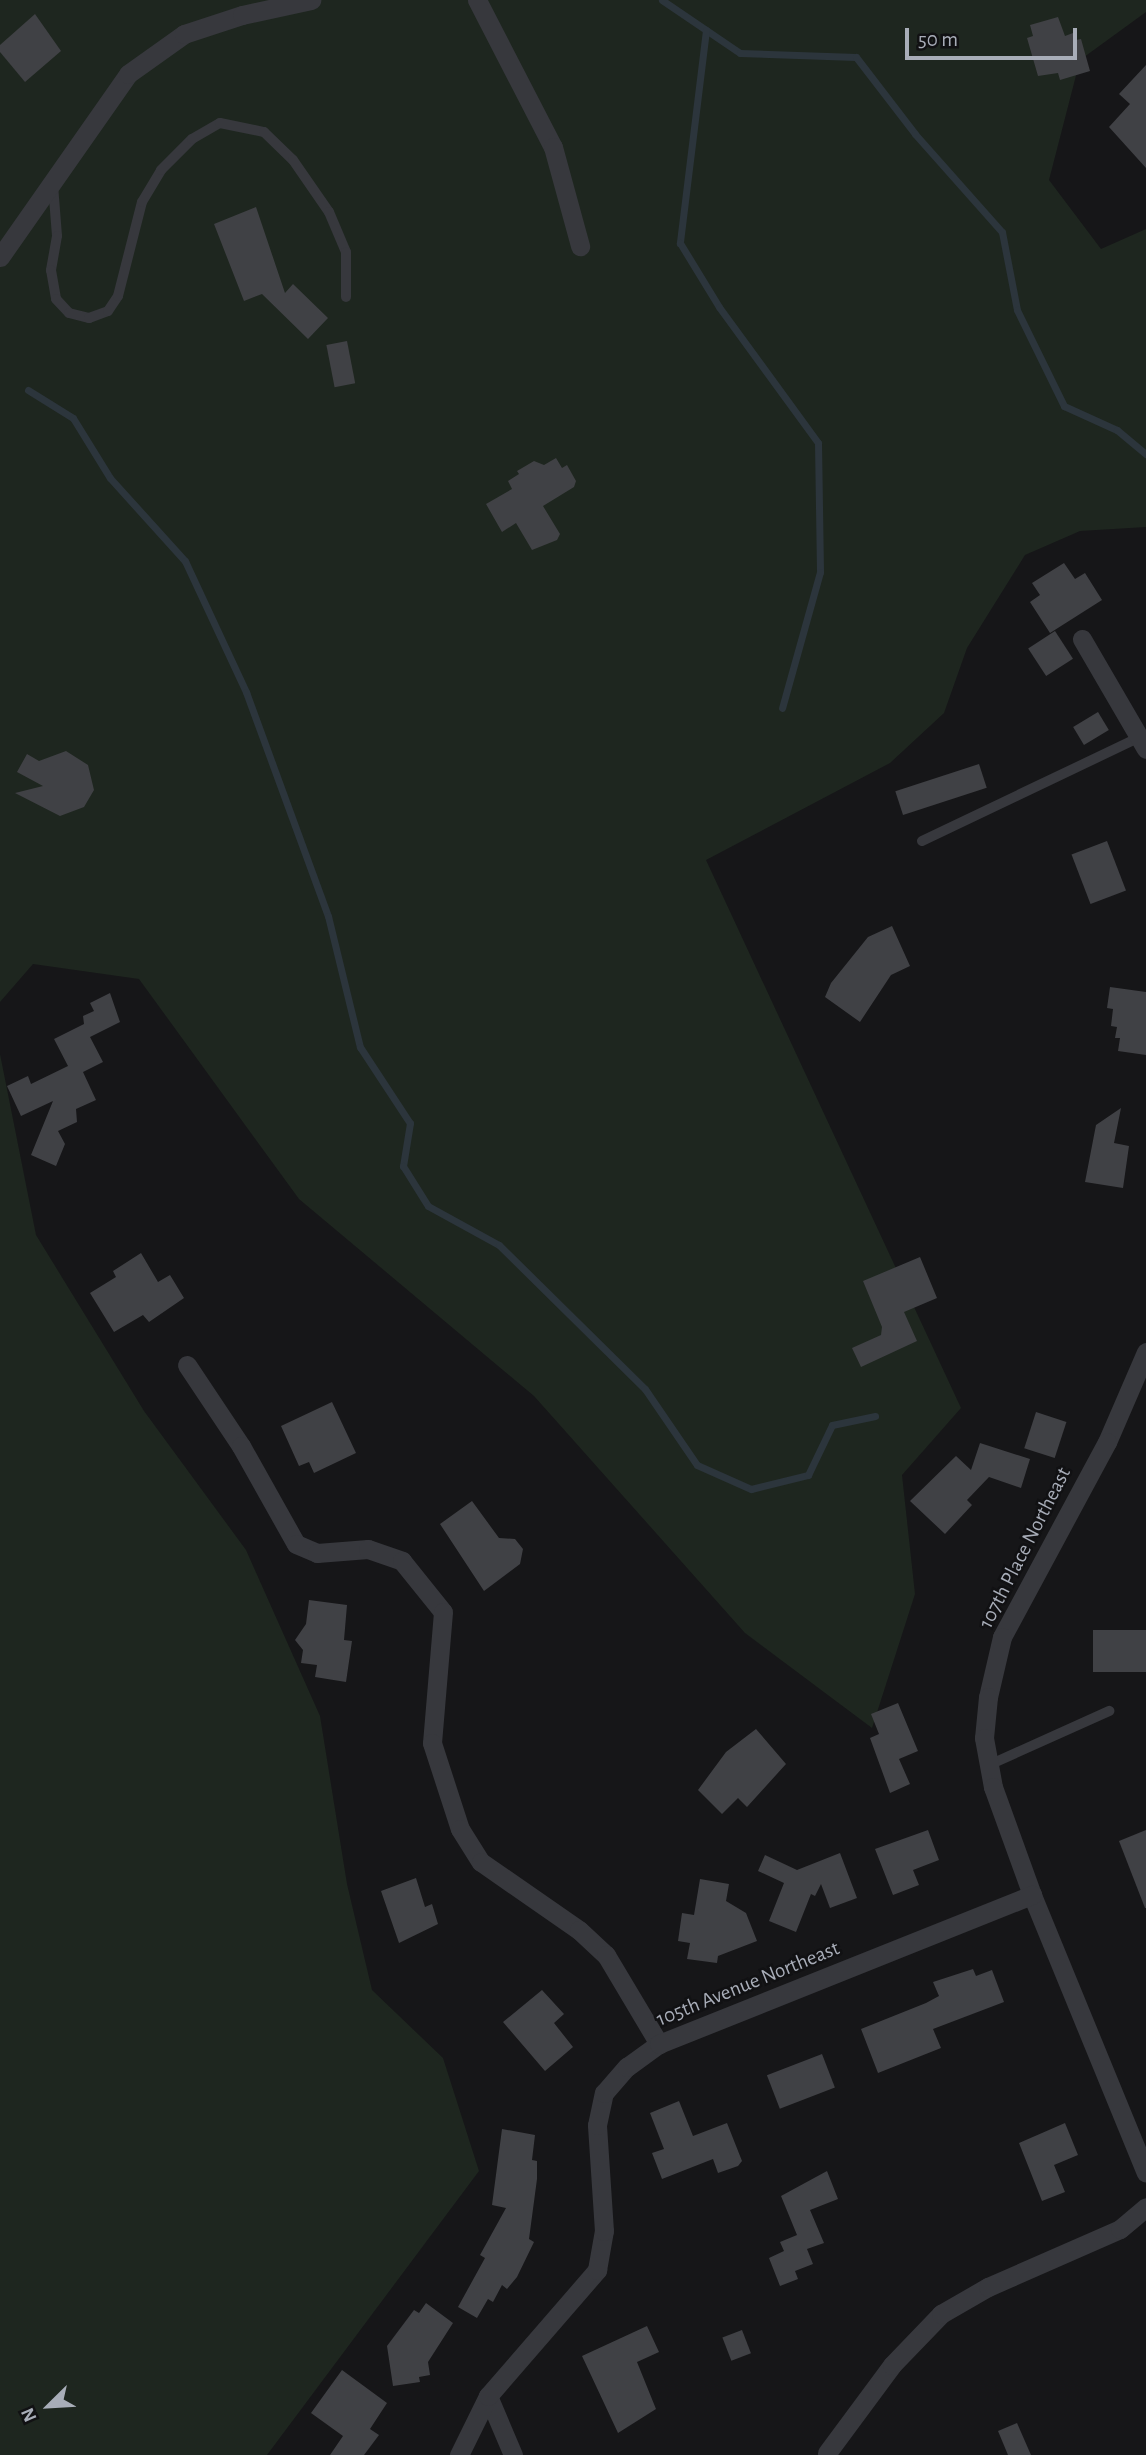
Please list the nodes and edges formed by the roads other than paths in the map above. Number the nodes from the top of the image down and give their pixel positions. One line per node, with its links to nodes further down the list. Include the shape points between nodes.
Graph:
1 (311, 0): 3 (street, via 184,34 154,53 128,74)
2 (477, 0): 4 (street, via 553,148)
3 (53, 181): 5 (street); 6 (lane, via 57,236 51,270 56,299 69,313 89,318 108,311 118,296 142,202 161,170 192,139 220,123 264,132 293,160 329,212 346,253)
4 (580, 246)
5 (0, 257)
6 (346, 297)
7 (1082, 639): 8 (street)
8 (1143, 743): 9 (lane)
9 (922, 841)
10 (1146, 1352): 13 (street, 107th Place Northeast, via 1107,1442 1002,1637 988,1697 984,1738)
11 (187, 1365): 15 (street, via 241,1446 296,1544 317,1553 368,1549 402,1562 443,1612 432,1743 460,1829 481,1862 579,1930 606,1955)
12 (1109, 1711): 13 (lane)
13 (989, 1765): 14 (street, 107th Place Northeast)
14 (1032, 1895): 15 (street, 105th Avenue Northeast); 16 (street, 107th Place Northeast)
15 (659, 2043): 18 (street, 105th Avenue Northeast, via 627,2067 604,2094 597,2125 604,2231 597,2270)
16 (1146, 2173)
17 (1146, 2207): 19 (street, via 1120,2229 988,2287 941,2314 892,2365)
18 (488, 2396): 20 (street, 105th Avenue Northeast); 21 (street)
19 (827, 2453)
20 (459, 2455)
21 (513, 2455)

